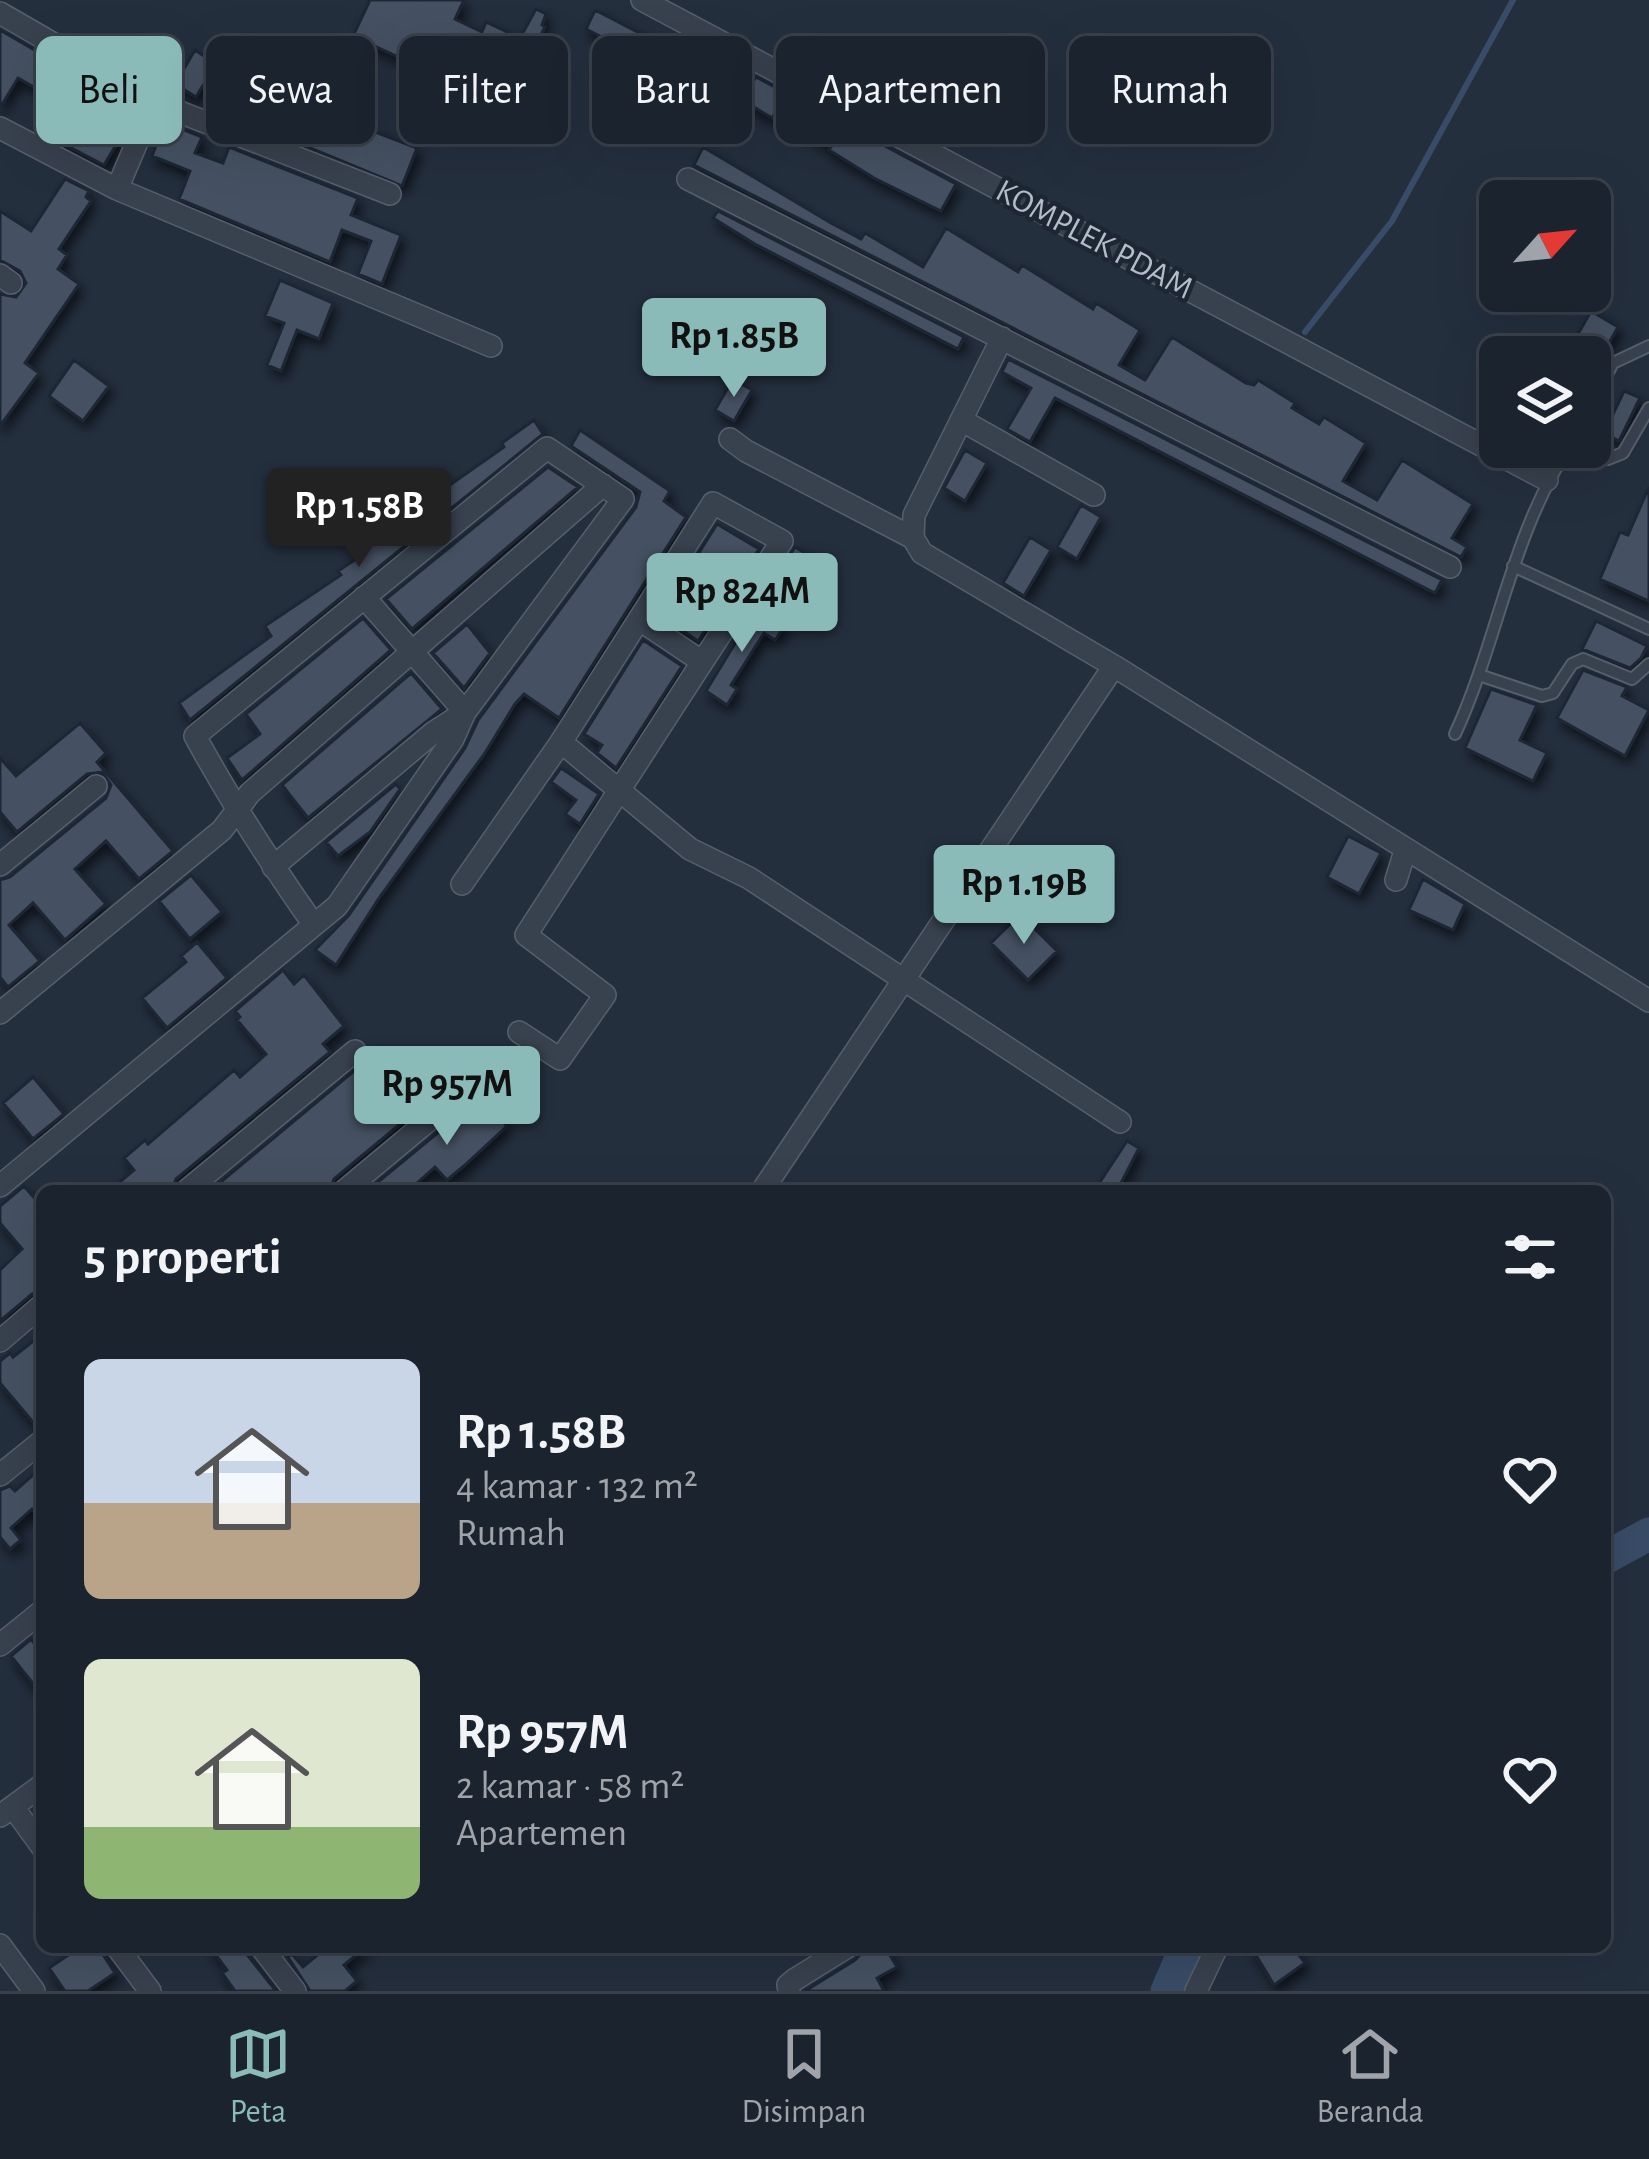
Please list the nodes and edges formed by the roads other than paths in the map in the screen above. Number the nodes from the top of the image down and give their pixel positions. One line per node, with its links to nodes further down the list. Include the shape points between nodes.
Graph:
1 (641, 0): 19 (street, KOMPLEK PDAM)
2 (0, 13): 3 (street)
3 (40, 36)
4 (182, 113): 9 (street)
5 (0, 128): 8 (street)
6 (136, 144): 8 (street)
7 (688, 179): 10 (street)
8 (117, 189): 11 (street)
9 (390, 194)
10 (1001, 338): 15 (street); 24 (street)
11 (491, 346)
12 (1649, 346): 13 (lane)
13 (1611, 367)
14 (1649, 409): 17 (lane, via 1623,453)
15 (961, 420): 21 (street); 22 (street, via 914,515)
16 (730, 439): 22 (street)
17 (1611, 458)
18 (1556, 468): 19 (lane)
19 (1547, 480): 23 (lane)
20 (603, 485): 25 (street, via 547,448); 28 (street); 33 (street, via 623,499)
21 (1094, 495)
22 (913, 538): 31 (street, via 922,553)
23 (1513, 566): 27 (lane); 32 (lane)
24 (1450, 567)
25 (364, 597): 28 (street); 38 (street, via 195,736)
26 (640, 620): 29 (street); 29 (street, via 713,503 782,541); 35 (street)
27 (1649, 629)
28 (414, 653): 33 (street); 38 (street)
29 (701, 661): 37 (street)
30 (1649, 664): 32 (lane, via 1632,680 1583,659 1541,695)
31 (1114, 666): 39 (street); 45 (street)
32 (1482, 676): 34 (lane)
33 (466, 712): 41 (street); 44 (street, via 337,906)
34 (1455, 734)
35 (561, 742): 37 (street); 43 (street)
36 (96, 786): 40 (street)
37 (621, 789): 45 (street, via 690,849); 48 (street, via 526,935 605,995 560,1059)
38 (237, 812): 41 (street); 47 (street)
39 (1405, 851): 42 (street); 46 (street)
40 (4, 854)
41 (273, 867): 44 (street)
42 (1396, 880)
43 (462, 884)
44 (314, 925): 55 (street)
45 (906, 978): 51 (street); 54 (street)
46 (1649, 1001)
47 (0, 1013)
48 (519, 1032)
49 (356, 1051): 52 (street)
50 (464, 1091): 53 (street)
51 (1120, 1122)
52 (193, 1185)
53 (351, 1185)
54 (766, 1185)
55 (0, 1186)
56 (36, 1310): 57 (street)
57 (0, 1341)
58 (36, 1446): 59 (street)
59 (0, 1475)
60 (36, 1616): 61 (street)
61 (0, 1646)
62 (36, 1790): 63 (street)
63 (6, 1812): 64 (street)
64 (36, 1841)
65 (0, 1945): 70 (street)
66 (122, 1953): 71 (street)
67 (266, 1953): 72 (street)
68 (837, 1953): 73 (street)
69 (1214, 1953): 74 (street)
70 (34, 1991)
71 (150, 1991)
72 (295, 1991)
73 (789, 1991)
74 (1196, 1991)

